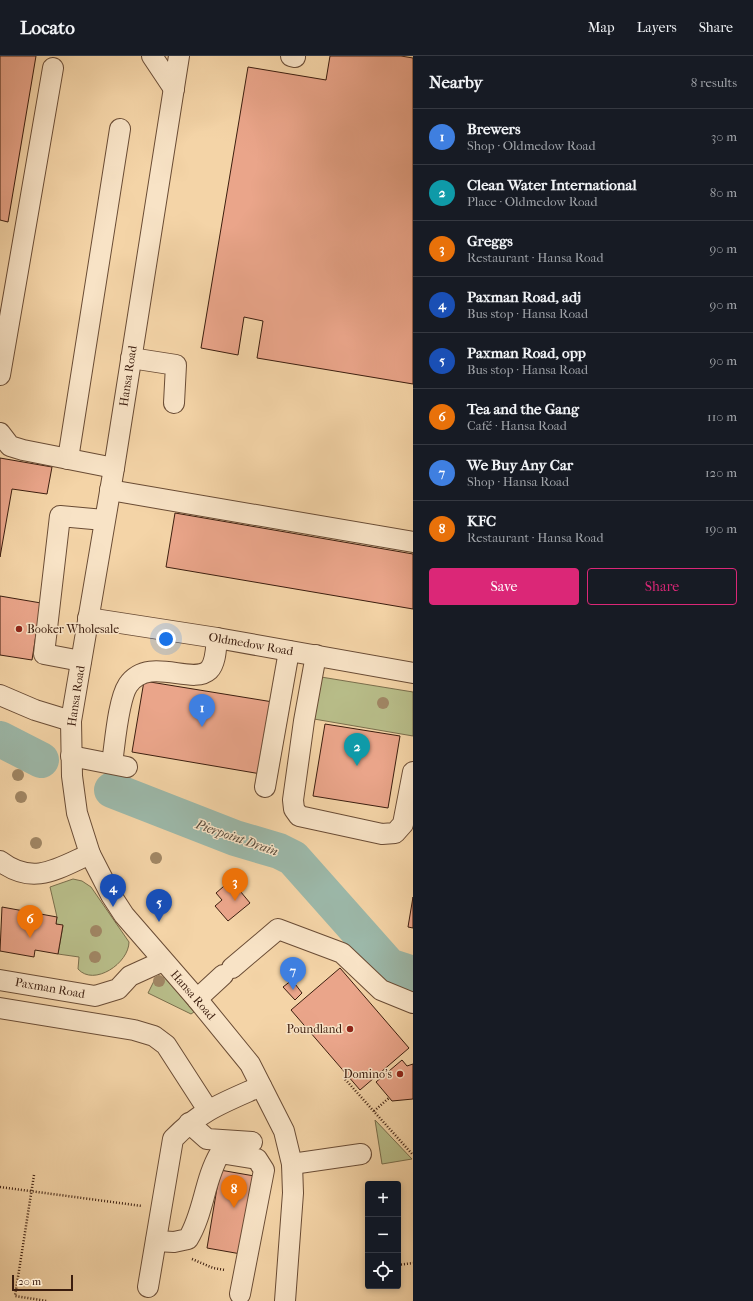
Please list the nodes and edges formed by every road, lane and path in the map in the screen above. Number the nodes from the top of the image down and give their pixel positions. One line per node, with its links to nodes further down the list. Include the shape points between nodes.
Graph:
1 (152, 56): 6 (street)
2 (179, 56): 6 (street, Hansa Road)
3 (291, 56): 4 (street)
4 (295, 56)
5 (53, 68): 9 (street)
6 (174, 89): 8 (street, Hansa Road)
7 (120, 129): 12 (street)
8 (131, 358): 10 (street, via 176,365); 13 (street, Hansa Road)
9 (0, 375)
10 (174, 403)
11 (0, 433): 12 (street, via 10,446)
12 (68, 459): 13 (street)
13 (114, 468): 14 (street, Hansa Road)
14 (110, 490): 15 (street, Hansa Road); 16 (street)
15 (104, 520): 17 (street, Hansa Road); 21 (street, via 60,516 44,654)
16 (413, 542)
17 (88, 618): 18 (street, Oldmedow Road); 21 (street, Hansa Road)
18 (217, 638): 19 (street, Oldmedow Road); 25 (street, via 212,664 208,671 201,674 147,672 128,685 123,696 120,765)
19 (289, 651): 20 (street, Oldmedow Road); 27 (street)
20 (316, 655): 22 (street, Oldmedow Road); 26 (street, via 304,721 293,800 294,809 300,816 382,834 396,832 403,824)
21 (82, 661): 24 (street, Hansa Road)
22 (413, 673)
23 (0, 695): 24 (street)
24 (70, 721): 25 (street, Hansa Road)
25 (71, 756): 28 (street, Hansa Road, via 77,813)
26 (413, 772)
27 (265, 787)
28 (90, 854): 29 (street, via 52,871 36,874 21,873); 30 (street, Hansa Road, via 117,905)
29 (0, 861)
30 (163, 961): 31 (street, Paxman Road, via 130,976 118,989 95,996); 32 (street, Hansa Road)
31 (0, 980)
32 (197, 999): 33 (street, via 278,929 342,953 381,990); 36 (street, Hansa Road, via 250,1064)
33 (413, 1003)
34 (0, 1008): 38 (street, via 134,1030 154,1036 166,1045)
35 (347, 1075): 39 (path, via 344,1078)
36 (261, 1086): 38 (street); 44 (street, Hansa Road, via 284,1130)
37 (389, 1098): 39 (path)
38 (208, 1110): 40 (street)
39 (374, 1111): 43 (path)
40 (189, 1123): 41 (street, via 208,1139); 49 (street, via 173,1139)
41 (252, 1142)
42 (361, 1154): 44 (street)
43 (413, 1154)
44 (292, 1164): 55 (street, Hansa Road, via 293,1208)
45 (34, 1175): 47 (path)
46 (0, 1186): 47 (path)
47 (32, 1192): 48 (path); 54 (path, via 15,1296)
48 (148, 1207)
49 (156, 1241): 52 (street); 53 (street, via 174,1242 188,1239 195,1228 211,1168 220,1153 256,1159 264,1170)
50 (413, 1263): 51 (path)
51 (401, 1265)
52 (148, 1287)
53 (240, 1294)
54 (47, 1301)
55 (285, 1301)

